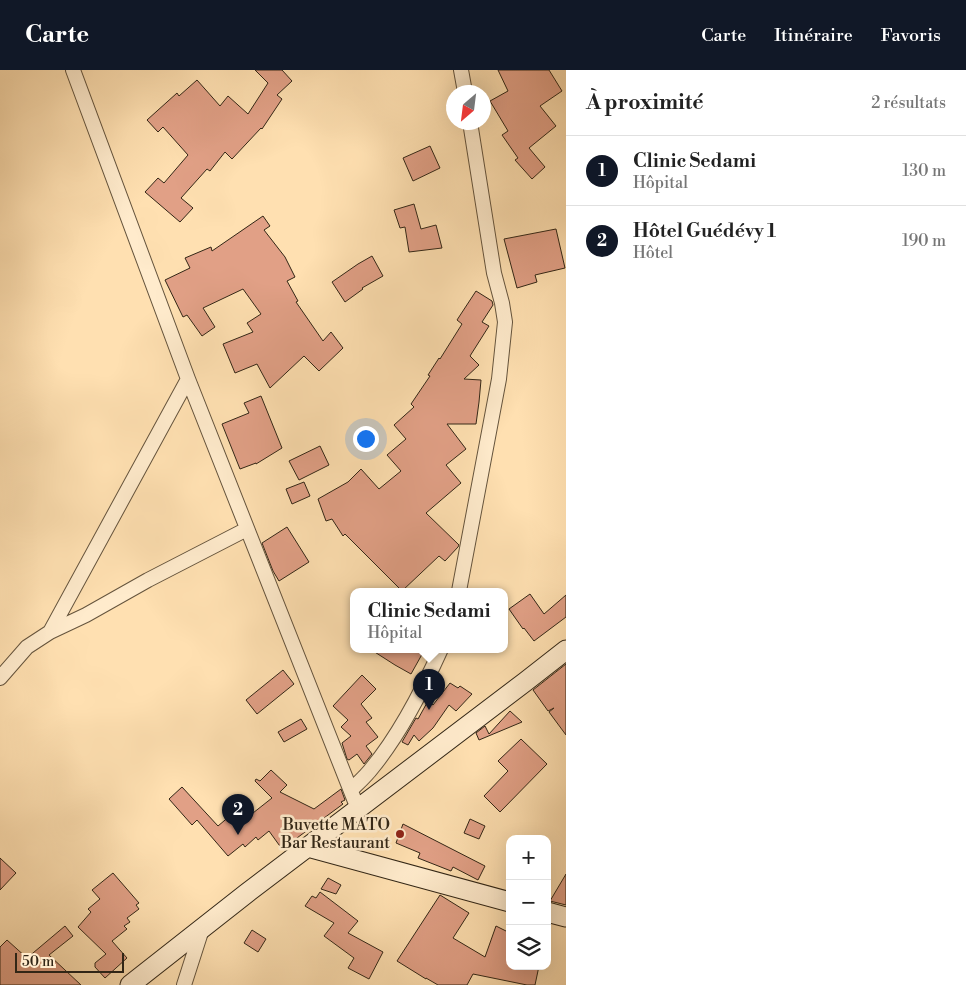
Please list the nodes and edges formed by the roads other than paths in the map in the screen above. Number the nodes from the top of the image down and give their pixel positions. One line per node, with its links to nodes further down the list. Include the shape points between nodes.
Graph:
1 (73, 70): 5 (street)
2 (461, 70): 3 (street)
3 (464, 85)
4 (471, 130): 7 (street, via 505,322 499,379)
5 (188, 379): 6 (street); 8 (street)
6 (246, 530): 8 (street); 12 (street)
7 (460, 588)
8 (50, 632): 11 (street, via 27,647)
9 (566, 650): 13 (main road)
10 (439, 653): 12 (street, via 390,745)
11 (0, 678)
12 (351, 790): 13 (street)
13 (358, 809): 14 (main road)
14 (308, 847): 15 (main road); 18 (main road)
15 (506, 901)
16 (551, 913): 17 (main road)
17 (566, 918)
18 (202, 929): 19 (main road); 20 (street)
19 (130, 985)
20 (184, 985)

